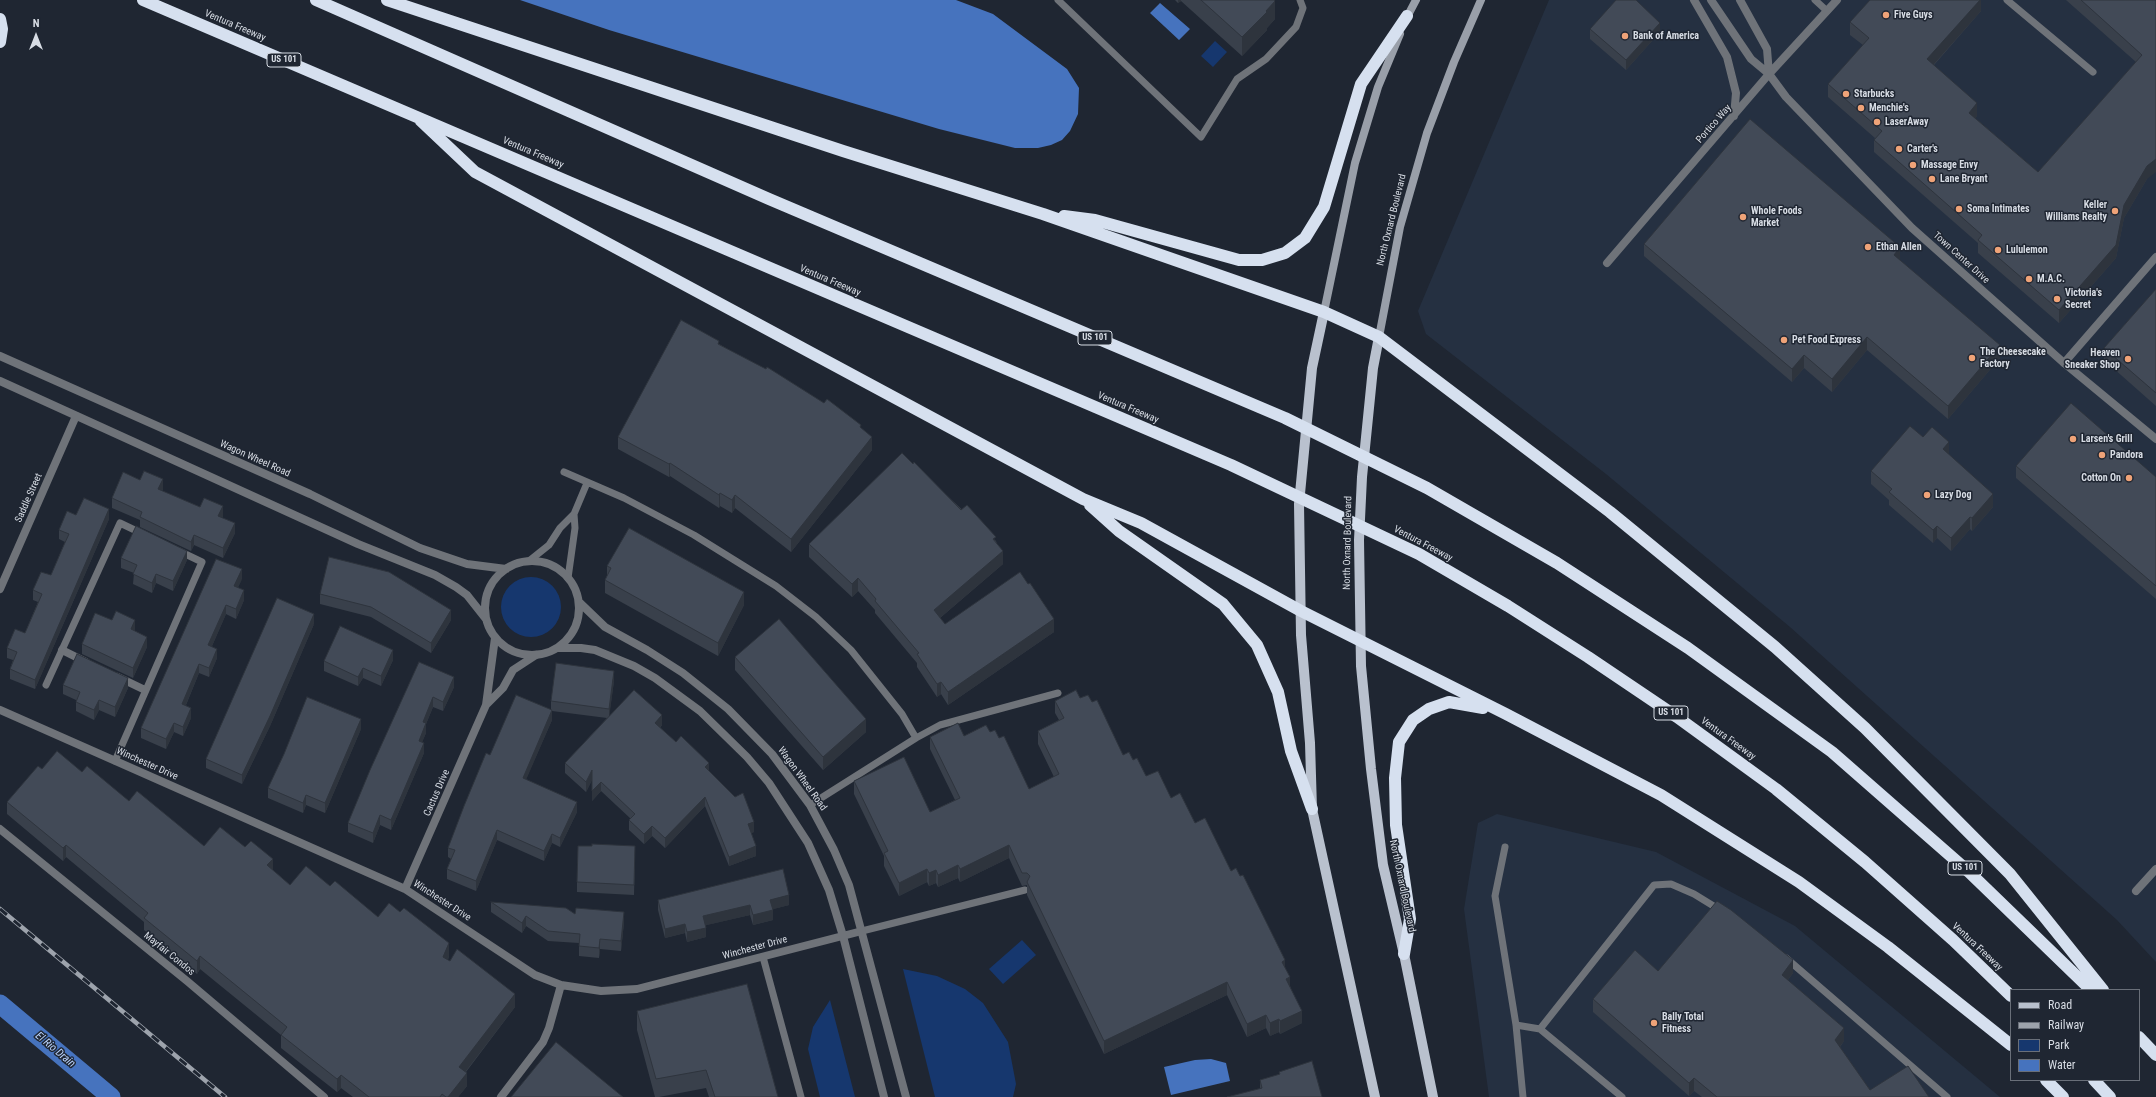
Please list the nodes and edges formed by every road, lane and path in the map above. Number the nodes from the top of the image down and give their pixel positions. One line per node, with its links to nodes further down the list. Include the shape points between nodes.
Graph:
1 (143, 0): 20 (highway, Ventura Freeway / US 101)
2 (316, 0): 75 (highway, US 101, via 769,199 1284,418 1427,488 1557,563 1688,648 1832,752 1969,872)
3 (387, 0): 22 (highway)
4 (1058, 0): 5 (lane, via 1201,137 1237,79 1266,59 1296,27 1303,8)
5 (1300, 0)
6 (1416, 0): 15 (main road)
7 (1481, 0): 26 (main road, North Oxnard Boulevard, via 1454,62 1423,148 1400,227)
8 (1694, 0): 21 (street, via 1727,57 1736,93)
9 (1711, 0): 19 (street, Town Center Drive, via 1751,59)
10 (1740, 0): 19 (street, via 1767,49)
11 (1815, 0): 14 (lane)
12 (1837, 0): 14 (street, Portico Way)
13 (2007, 0): 18 (lane)
14 (1827, 11): 19 (street, Portico Way)
15 (1408, 16): 22 (highway, via 1361,84 1324,207 1305,238 1285,254 1262,260 1239,260 1094,220); 25 (main road, via 1378,87 1355,163)
16 (0, 19): 17 (highway)
17 (0, 42)
18 (2093, 72)
19 (1769, 74): 21 (street, Portico Way); 28 (street, Town Center Drive, via 1786,97 1912,228)
20 (414, 115): 34 (highway, via 475,172); 77 (highway, Ventura Freeway / US 101, via 1231,465 1419,554 1588,657 1677,717 1776,789 1865,862 1953,940)
21 (1734, 116): 24 (street, Portico Way)
22 (1043, 214): 25 (highway)
23 (2156, 257): 28 (street)
24 (1607, 263)
25 (1324, 312): 26 (highway); 43 (main road, via 1312,368 1299,504)
26 (1379, 337): 46 (main road, North Oxnard Boulevard, via 1362,477 1359,540); 76 (highway, via 1610,512 1775,647 1854,718 2010,874)
27 (0, 356): 39 (street, Wagon Wheel Road, via 310,494 420,548 467,564)
28 (2064, 363): 31 (street, Town Center Drive)
29 (0, 381): 30 (street)
30 (76, 416): 41 (street, Saddle Street); 44 (street, via 358,544 435,575 467,595)
31 (2156, 439)
32 (564, 472): 33 (lane)
33 (587, 483): 35 (lane); 58 (lane, via 624,498 694,535 776,586 816,617 865,666 902,714)
34 (1084, 498): 43 (highway, via 1141,523); 61 (highway, via 1119,531 1223,604 1257,645 1278,692 1291,751)
35 (574, 514): 38 (lane, via 560,528 549,545); 40 (lane, via 575,528)
36 (154, 539): 48 (lane, via 120,523)
37 (174, 549): 53 (lane, via 202,562)
38 (529, 562): 39 (street, via 517,564); 40 (street, via 544,563)
39 (506, 570): 44 (street, via 488,591)
40 (568, 578): 42 (street)
41 (0, 589)
42 (579, 602): 47 (street, via 575,628); 60 (street, Wagon Wheel Road, via 605,627 671,665 722,704 772,754)
43 (1301, 611): 46 (highway); 61 (main road)
44 (486, 619): 45 (street)
45 (495, 638): 49 (street, via 507,648 521,654); 55 (street, Cactus Drive)
46 (1361, 640): 57 (highway); 72 (main road, North Oxnard Boulevard, via 1371,769 1383,865)
47 (558, 648): 49 (street); 70 (street, via 595,650 634,666 676,692 727,736 769,783 808,843 829,890)
48 (62, 650): 50 (street); 52 (lane)
49 (536, 656): 55 (street, Cactus Drive, via 513,670 503,688)
50 (96, 666)
51 (110, 673): 53 (street)
52 (46, 685)
53 (145, 690): 59 (lane)
54 (1058, 693): 58 (lane, via 953,720)
55 (486, 704): 65 (street, Cactus Drive)
56 (0, 710): 59 (street, Winchester Drive)
57 (1506, 714): 72 (highway, via 1470,704 1449,702 1429,709 1413,720 1399,742 1395,778 1396,825 1410,919); 81 (highway, via 1661,795 1799,882 1888,947)
58 (916, 738): 60 (lane)
59 (115, 761): 65 (street, Winchester Drive)
60 (810, 805): 69 (street, Wagon Wheel Road, via 843,871)
61 (1312, 809): 90 (main road)
62 (0, 829): 85 (street, Mayfair Condos)
63 (1505, 847): 78 (lane, via 1495,896)
64 (2156, 869): 67 (street)
65 (405, 889): 74 (street, Winchester Drive, via 535,975)
66 (1025, 890): 69 (lane)
67 (2136, 891)
68 (1728, 915): 79 (lane, via 1694,894 1671,884 1654,885)
69 (862, 931): 70 (street, Winchester Drive); 89 (street, Wagon Wheel Road)
70 (843, 936): 73 (street, Winchester Drive); 88 (street)
71 (1778, 952): 94 (lane)
72 (1404, 954): 91 (main road, North Oxnard Boulevard)
73 (763, 957): 74 (street, Winchester Drive, via 637,989 601,991); 87 (lane)
74 (561, 985): 86 (street, via 543,1042)
75 (2090, 989)
76 (2102, 989)
77 (2010, 995)
78 (1516, 1025): 79 (lane); 92 (lane)
79 (1540, 1029): 93 (lane)
80 (2141, 1038): 82 (highway)
81 (2010, 1044)
82 (2156, 1055)
83 (2047, 1081): 95 (highway)
84 (2095, 1081): 96 (highway)
85 (324, 1097)
86 (501, 1097)
87 (800, 1097)
88 (884, 1097)
89 (906, 1097)
90 (1376, 1097)
91 (1432, 1097)
92 (1523, 1097)
93 (1622, 1097)
94 (1947, 1097)
95 (2063, 1097)
96 (2110, 1097)

